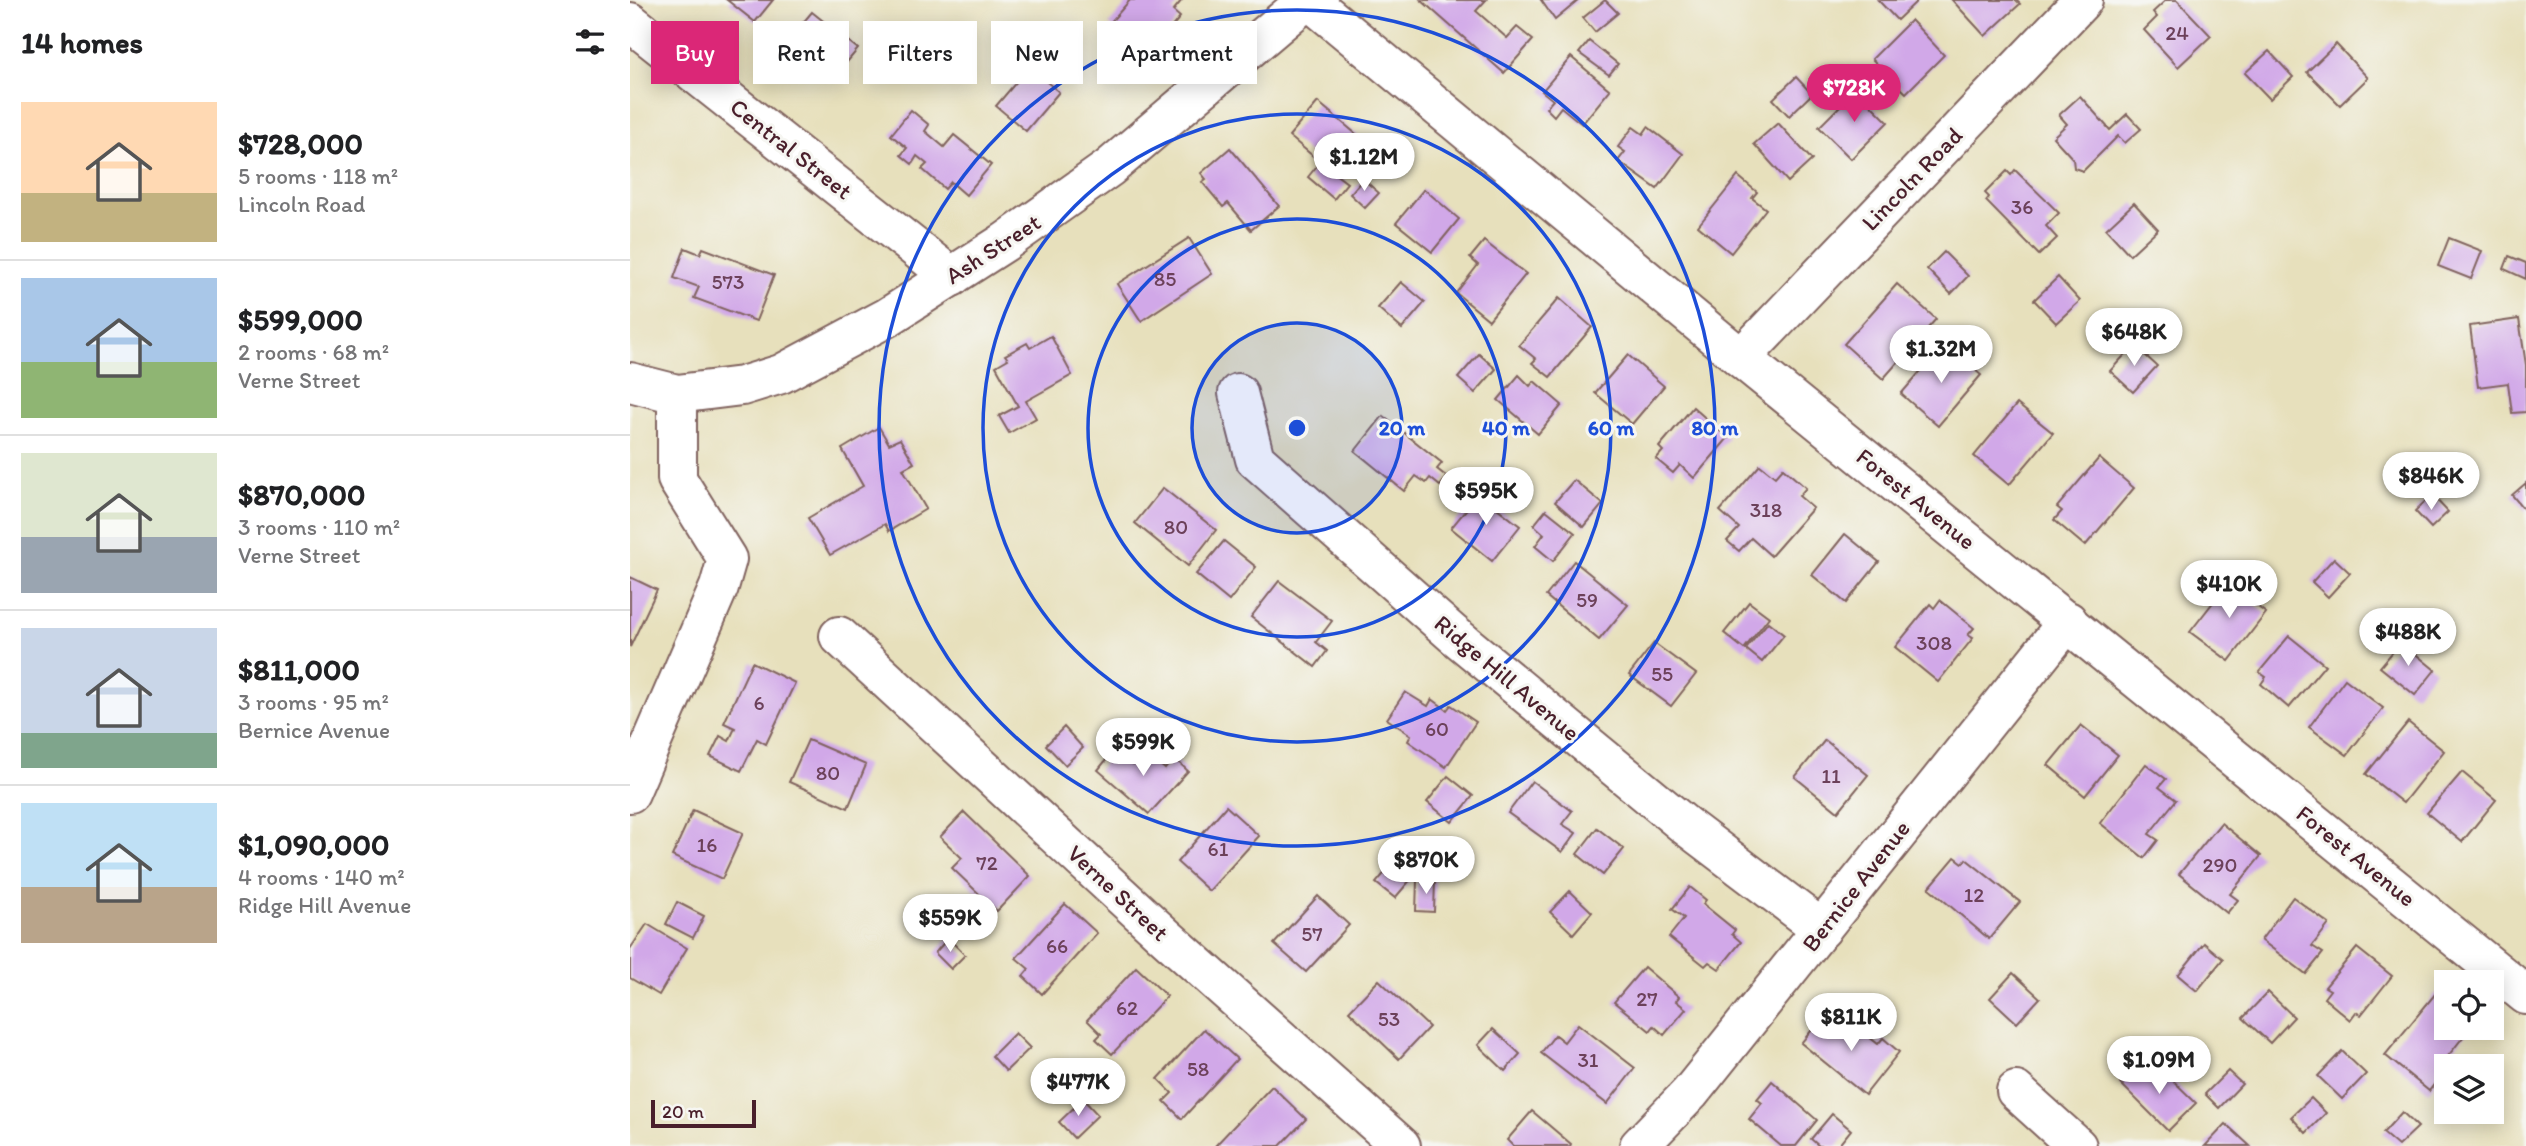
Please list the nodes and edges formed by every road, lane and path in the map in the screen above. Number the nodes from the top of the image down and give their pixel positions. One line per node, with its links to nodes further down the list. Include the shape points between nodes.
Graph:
1 (1308, 0): 4 (street, Ash Street, via 1110,168); 5 (street, Forest Avenue)
2 (2083, 0): 5 (street, Lincoln Road)
3 (630, 22): 4 (street, Central Street)
4 (952, 276): 8 (street, Ash Street, via 888,317 781,374 742,386)
5 (1741, 358): 9 (street, Forest Avenue)
6 (630, 382): 8 (street, Ash Street)
7 (1238, 393): 12 (street, Ridge Hill Avenue, via 1255,459 1452,634 1686,826)
8 (677, 394): 11 (street, via 677,479 727,559)
9 (2068, 621): 12 (street, Bernice Avenue); 13 (street, Forest Avenue)
10 (839, 636): 15 (street, Verne Street)
11 (630, 793)
12 (1822, 929): 16 (street, Bernice Avenue, via 1690,1093)
13 (2526, 995)
14 (2016, 1091): 17 (street)
15 (1401, 1146)
16 (1639, 1146)
17 (2077, 1146)

